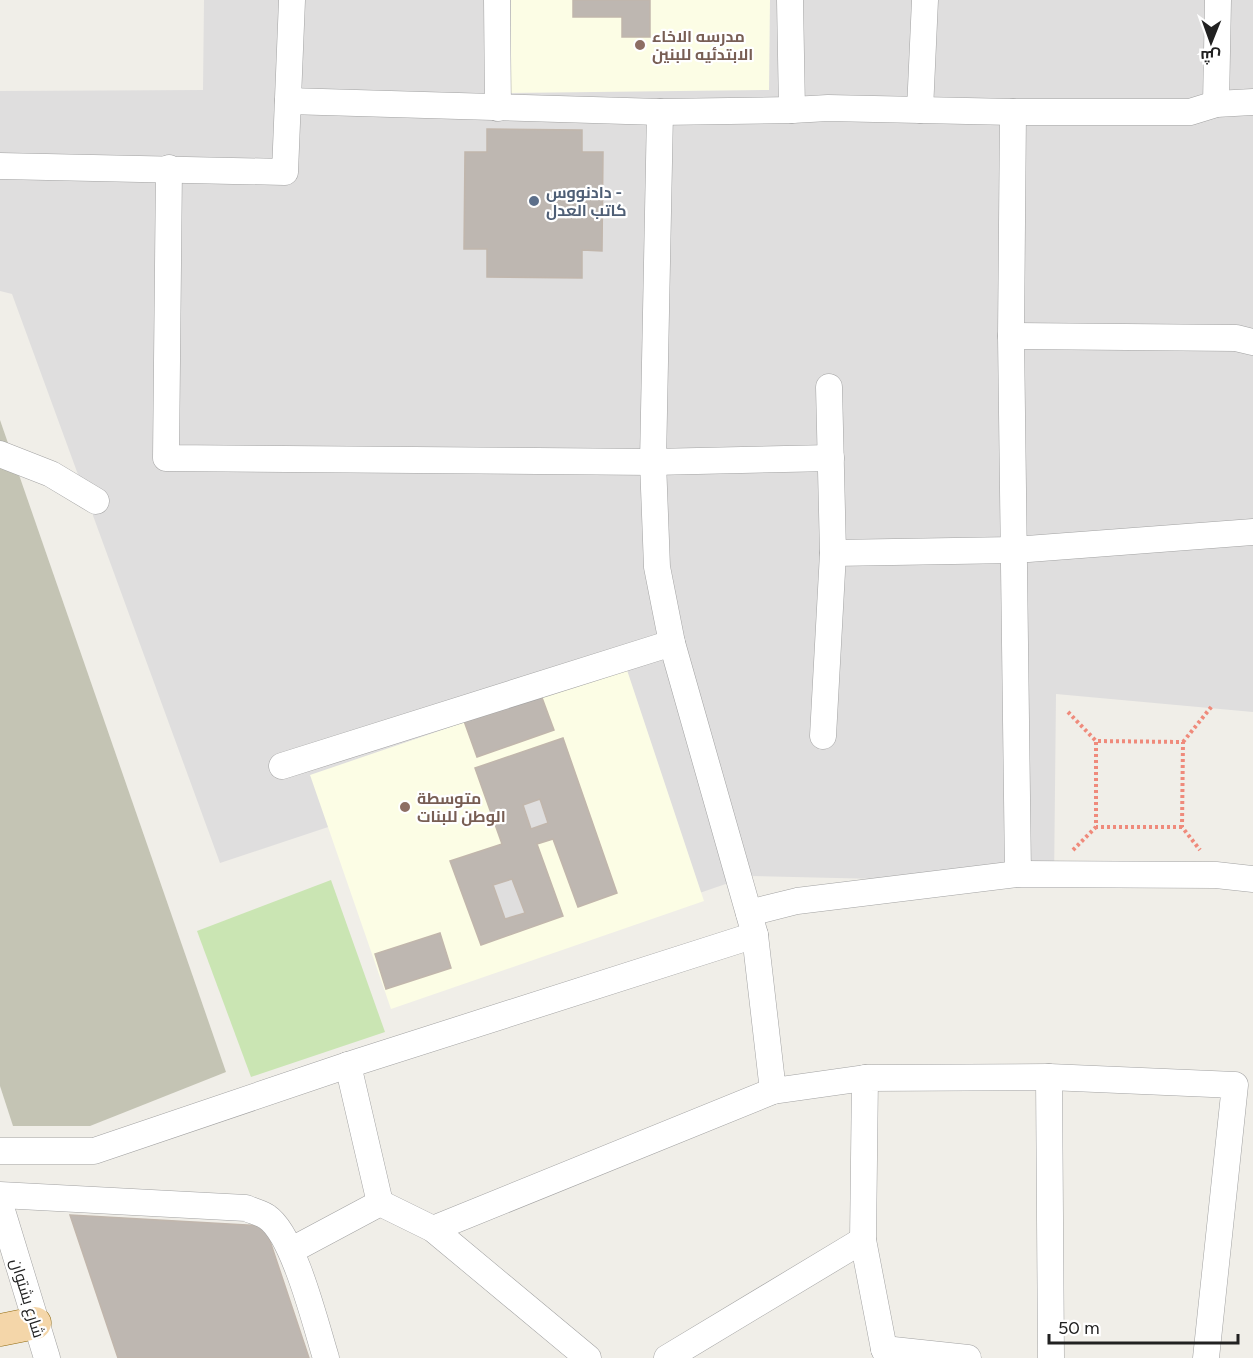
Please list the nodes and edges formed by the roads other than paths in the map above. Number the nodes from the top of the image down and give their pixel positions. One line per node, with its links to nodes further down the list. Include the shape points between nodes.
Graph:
1 (292, 0): 6 (street)
2 (496, 0): 9 (street)
3 (790, 0): 10 (street)
4 (925, 0): 11 (street)
5 (1218, 0): 8 (street)
6 (288, 101): 9 (street); 15 (street, via 285,172)
7 (1253, 102): 8 (street)
8 (1216, 104): 13 (street, via 1190,112)
9 (498, 108): 12 (street)
10 (792, 110): 11 (street); 12 (street)
11 (920, 110): 13 (street)
12 (660, 112): 21 (street)
13 (1013, 112): 16 (street)
14 (0, 166): 15 (street)
15 (169, 168): 21 (street, via 166,458)
16 (1011, 336): 17 (street, via 1236,338); 24 (street)
17 (1253, 342)
18 (829, 387): 20 (street)
19 (0, 454): 22 (street, via 51,474)
20 (831, 458): 21 (street); 25 (street)
21 (653, 462): 26 (street, via 657,567)
22 (96, 501)
23 (1253, 532): 24 (street)
24 (1014, 550): 25 (street); 31 (street)
25 (833, 553): 27 (street)
26 (672, 643): 28 (street); 33 (street)
27 (823, 736)
28 (282, 766)
29 (1253, 860): 30 (street)
30 (1212, 867): 31 (street); 32 (street)
31 (1018, 874): 33 (street, via 797,901)
32 (1253, 879)
33 (752, 924): 34 (street); 37 (street)
34 (348, 1065): 38 (street, via 94,1151); 40 (street)
35 (1049, 1077): 36 (street); 54 (street); 55 (street, via 1235,1085)
36 (865, 1078): 37 (street); 43 (street)
37 (773, 1091): 42 (street)
38 (0, 1151)
39 (0, 1195): 44 (street, via 246,1208 267,1217)
40 (380, 1203): 42 (street); 44 (street)
41 (0, 1204): 45 (street, شارع بشتوان)
42 (433, 1228): 51 (street)
43 (863, 1240): 47 (street); 52 (street)
44 (292, 1250): 50 (street)
45 (35, 1323): 46 (main road); 49 (street, شارع بشتوان)
46 (0, 1330)
47 (886, 1354): 48 (street)
48 (934, 1357): 53 (street)
49 (47, 1358)
50 (326, 1358)
51 (588, 1358)
52 (668, 1358)
53 (968, 1358)
54 (1050, 1358)
55 (1206, 1358)

